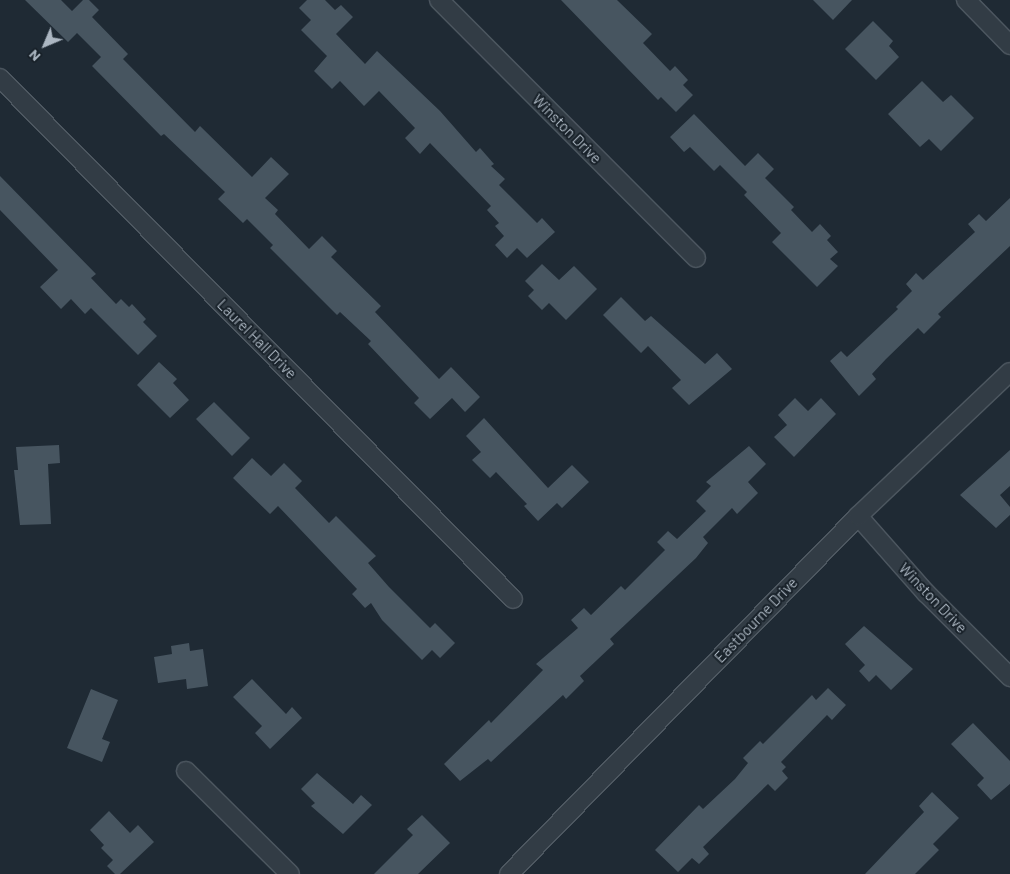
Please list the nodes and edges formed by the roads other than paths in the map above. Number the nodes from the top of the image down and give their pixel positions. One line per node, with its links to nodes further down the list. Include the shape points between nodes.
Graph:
1 (439, 0): 5 (street, Winston Drive)
2 (966, 0): 3 (street)
3 (1010, 45)
4 (0, 78): 8 (street, Laurel Hall Drive)
5 (696, 258)
6 (1010, 372): 7 (street, Eastbourne Drive)
7 (858, 516): 9 (street, Winston Drive, via 926,592); 12 (street, Eastbourne Drive)
8 (513, 599)
9 (1010, 677)
10 (186, 771): 11 (street)
11 (290, 874)
12 (509, 874)

